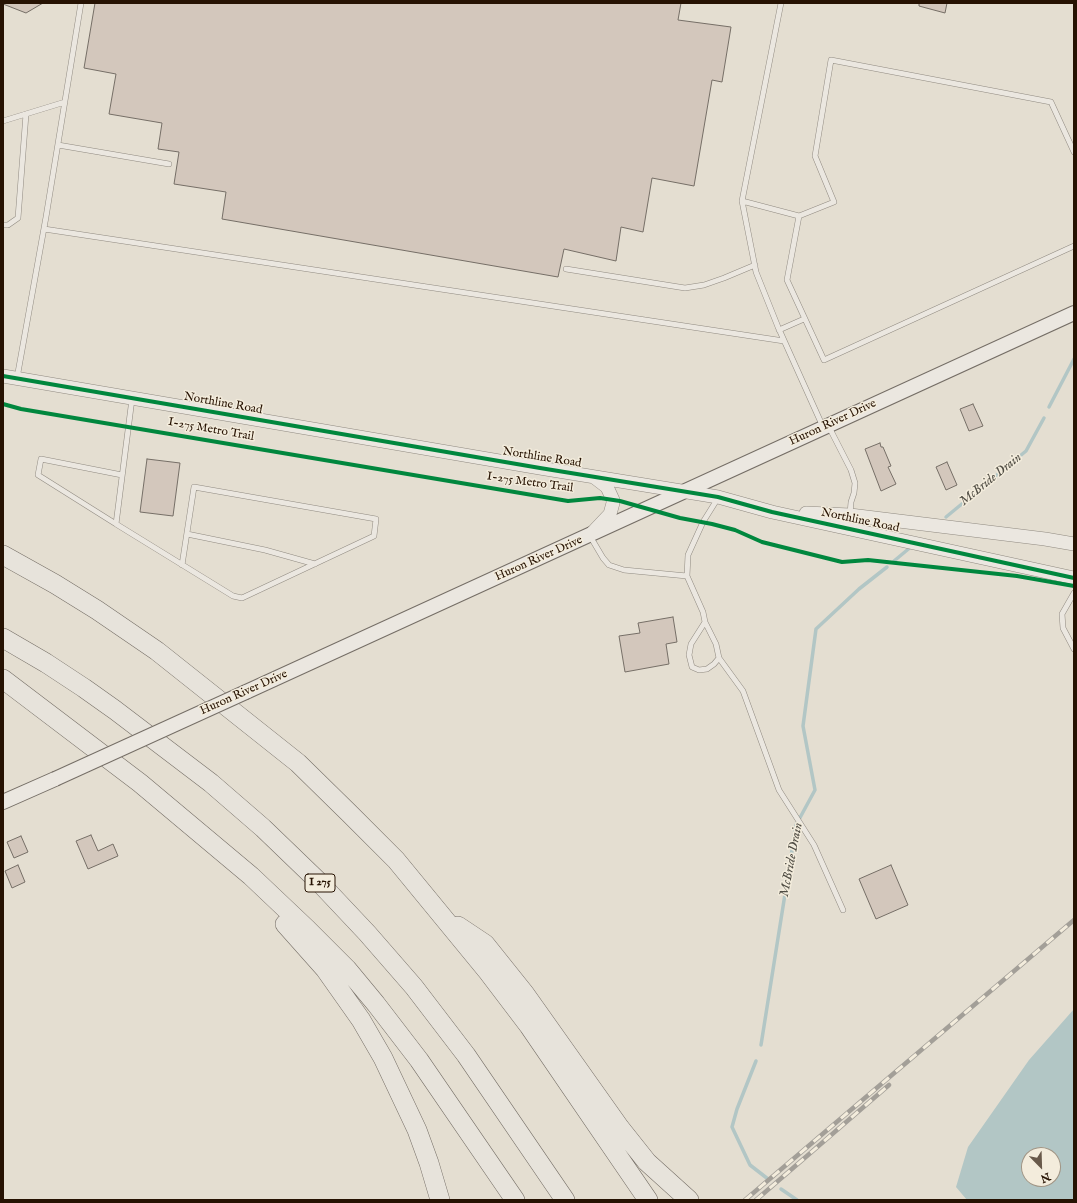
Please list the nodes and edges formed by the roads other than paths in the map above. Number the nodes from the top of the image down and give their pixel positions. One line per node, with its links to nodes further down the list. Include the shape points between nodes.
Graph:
1 (81, 3): 3 (lane)
2 (781, 3): 9 (lane)
3 (65, 102): 4 (lane); 6 (lane)
4 (26, 114): 5 (lane); 11 (lane, via 18,218 8,225)
5 (3, 121)
6 (58, 145): 8 (lane); 12 (lane)
7 (1074, 152): 10 (lane, via 1051,102 831,60 815,156 834,202)
8 (169, 164)
9 (742, 201): 10 (lane); 14 (lane)
10 (799, 216): 17 (lane, via 787,280)
11 (3, 225)
12 (44, 229): 19 (lane); 21 (lane)
13 (1074, 246): 17 (lane, via 824,360)
14 (755, 264): 15 (lane, via 704,285 685,288); 18 (lane)
15 (566, 269)
16 (1074, 313): 23 (main road, Huron River Drive)
17 (804, 319): 18 (lane)
18 (779, 330): 19 (lane)
19 (784, 341): 23 (lane)
20 (3, 376): 21 (street, Northline Road)
21 (17, 378): 22 (street, Northline Road)
22 (132, 398): 24 (lane); 25 (street, Northline Road)
23 (826, 426): 26 (main road, Huron River Drive); 29 (lane, via 851,470 855,483)
24 (122, 475): 30 (lane); 30 (lane, via 41,459 38,475)
25 (592, 476): 26 (street, Northline Road); 32 (street, via 606,487 613,503 610,514)
26 (685, 492): 27 (street, Northline Road); 32 (main road, Huron River Drive)
27 (718, 497): 28 (street, Northline Road); 37 (lane, via 688,555)
28 (772, 512): 29 (street, Northline Road); 38 (street, Northline Road)
29 (850, 515): 33 (street, Northline Road)
30 (116, 524): 36 (lane)
31 (187, 534): 35 (lane, via 266,550); 35 (lane, via 194,487 376,519 374,536); 36 (lane)
32 (590, 536): 37 (lane, via 609,565 624,570); 46 (main road, Huron River Drive, bridge)
33 (1074, 544)
34 (3, 555): 49 (highway, via 61,588 157,651 298,763 396,860)
35 (315, 564): 36 (lane, via 242,598 233,596)
36 (182, 565)
37 (687, 576): 41 (lane)
38 (1068, 577): 39 (lane)
39 (1074, 584)
40 (1074, 593): 43 (lane, via 1062,614 1063,628)
41 (705, 622): 44 (lane, via 716,644); 44 (lane, via 691,644 689,655 692,666 699,670 707,669)
42 (3, 638): 52 (highway, I 275, via 84,688 211,783 318,881 367,933 440,1020)
43 (1074, 649)
44 (719, 658): 48 (lane, via 743,691 779,790 814,845)
45 (3, 679): 47 (highway, via 134,778)
46 (3, 802)
47 (182, 818): 50 (highway, via 199,842 263,901 325,969 361,1020 386,1064 417,1130); 51 (highway, via 251,876 352,975 419,1060)
48 (843, 910)
49 (442, 916): 53 (highway, via 529,1026); 54 (highway, via 485,944 525,994 647,1162)
50 (440, 1200)
51 (515, 1200)
52 (565, 1200)
53 (648, 1200)
54 (689, 1200)

